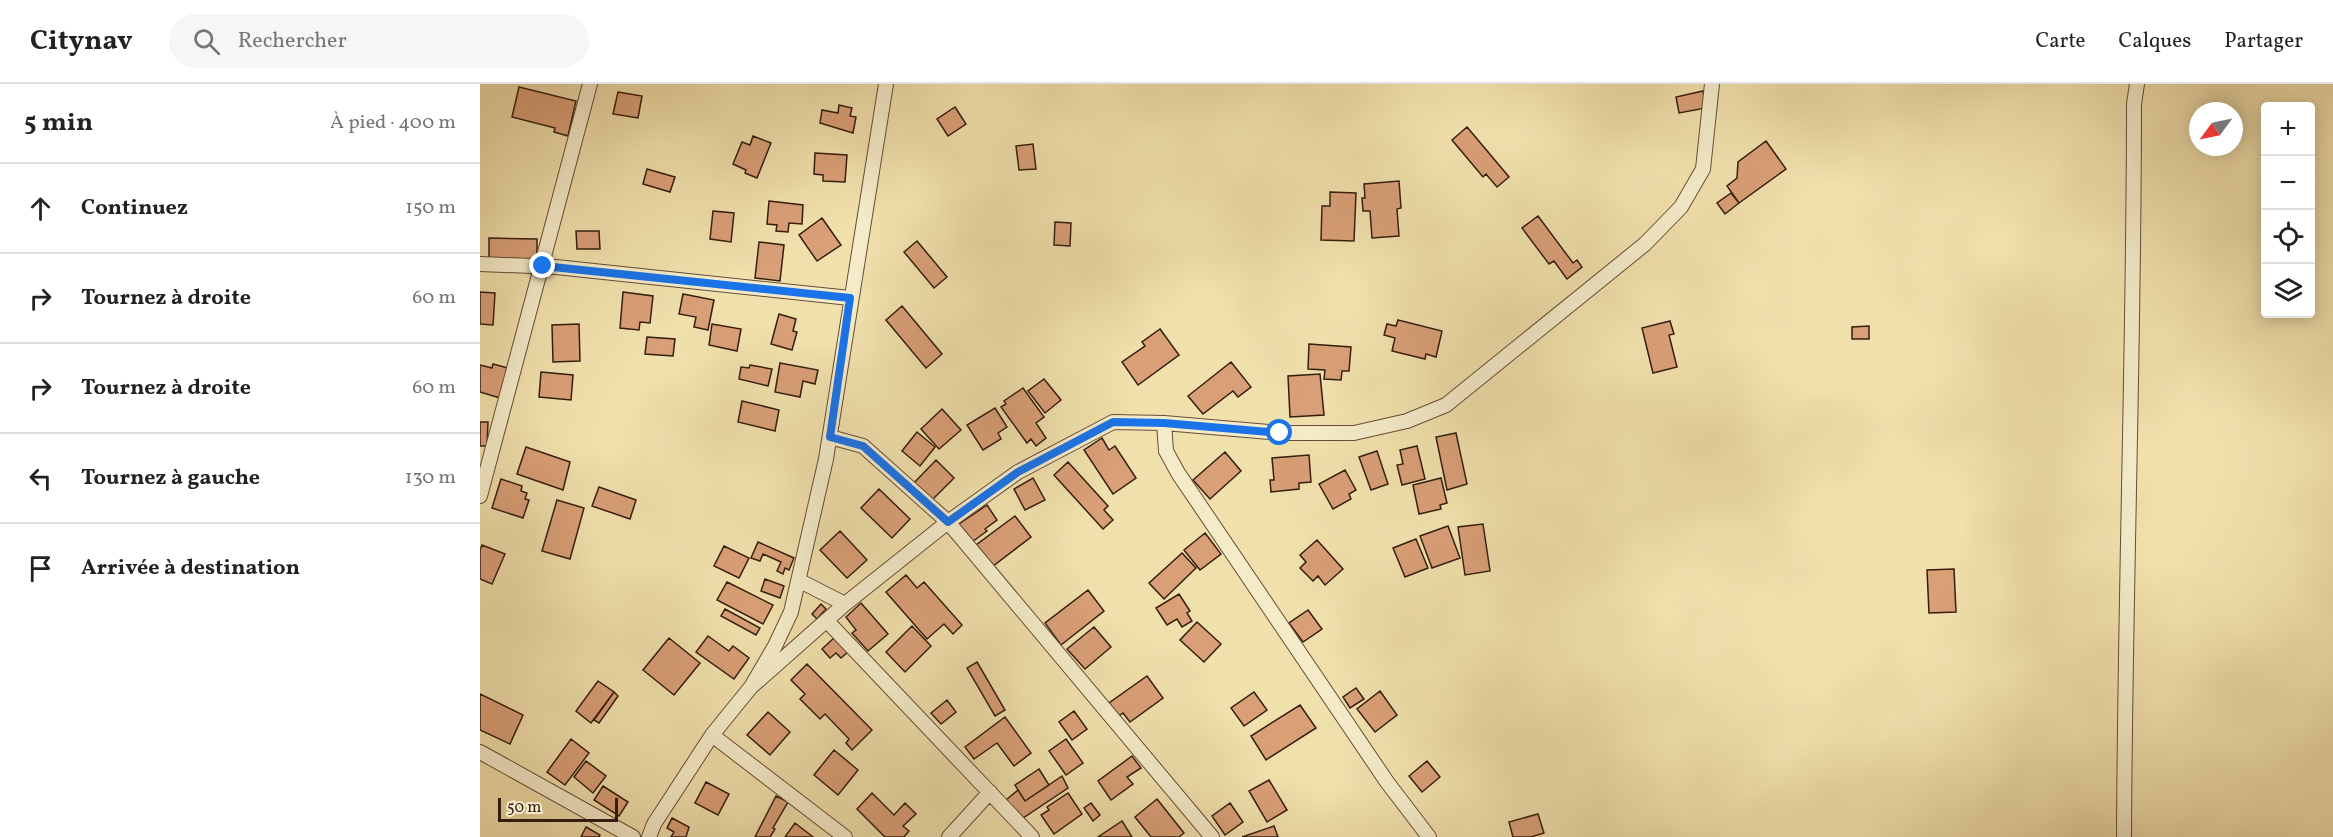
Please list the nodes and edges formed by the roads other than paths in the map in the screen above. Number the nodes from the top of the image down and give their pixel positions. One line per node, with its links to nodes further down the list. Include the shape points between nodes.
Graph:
1 (590, 84): 6 (street)
2 (886, 84): 7 (street)
3 (1712, 84): 8 (street, via 1703,169 1681,207 1645,244 1446,405 1407,421 1354,433 1280,433)
4 (2137, 84): 26 (street)
5 (480, 264): 6 (street)
6 (543, 266): 7 (street); 10 (street)
7 (850, 298): 9 (street)
8 (1164, 423): 11 (street, via 1113,422 1018,472); 25 (street, via 1166,451 1178,473 1387,782)
9 (830, 437): 11 (street, via 863,446); 12 (street)
10 (480, 496)
11 (948, 522): 13 (street); 24 (street)
12 (800, 581): 13 (street); 15 (street, via 791,612)
13 (845, 604): 14 (street)
14 (827, 621): 15 (street); 18 (street)
15 (751, 687): 16 (street)
16 (712, 735): 20 (street); 21 (street)
17 (480, 752): 19 (street)
18 (990, 792): 22 (street); 23 (street)
19 (633, 837)
20 (649, 837)
21 (845, 837)
22 (949, 837)
23 (1032, 837)
24 (1212, 837)
25 (1429, 837)
26 (2124, 837)

